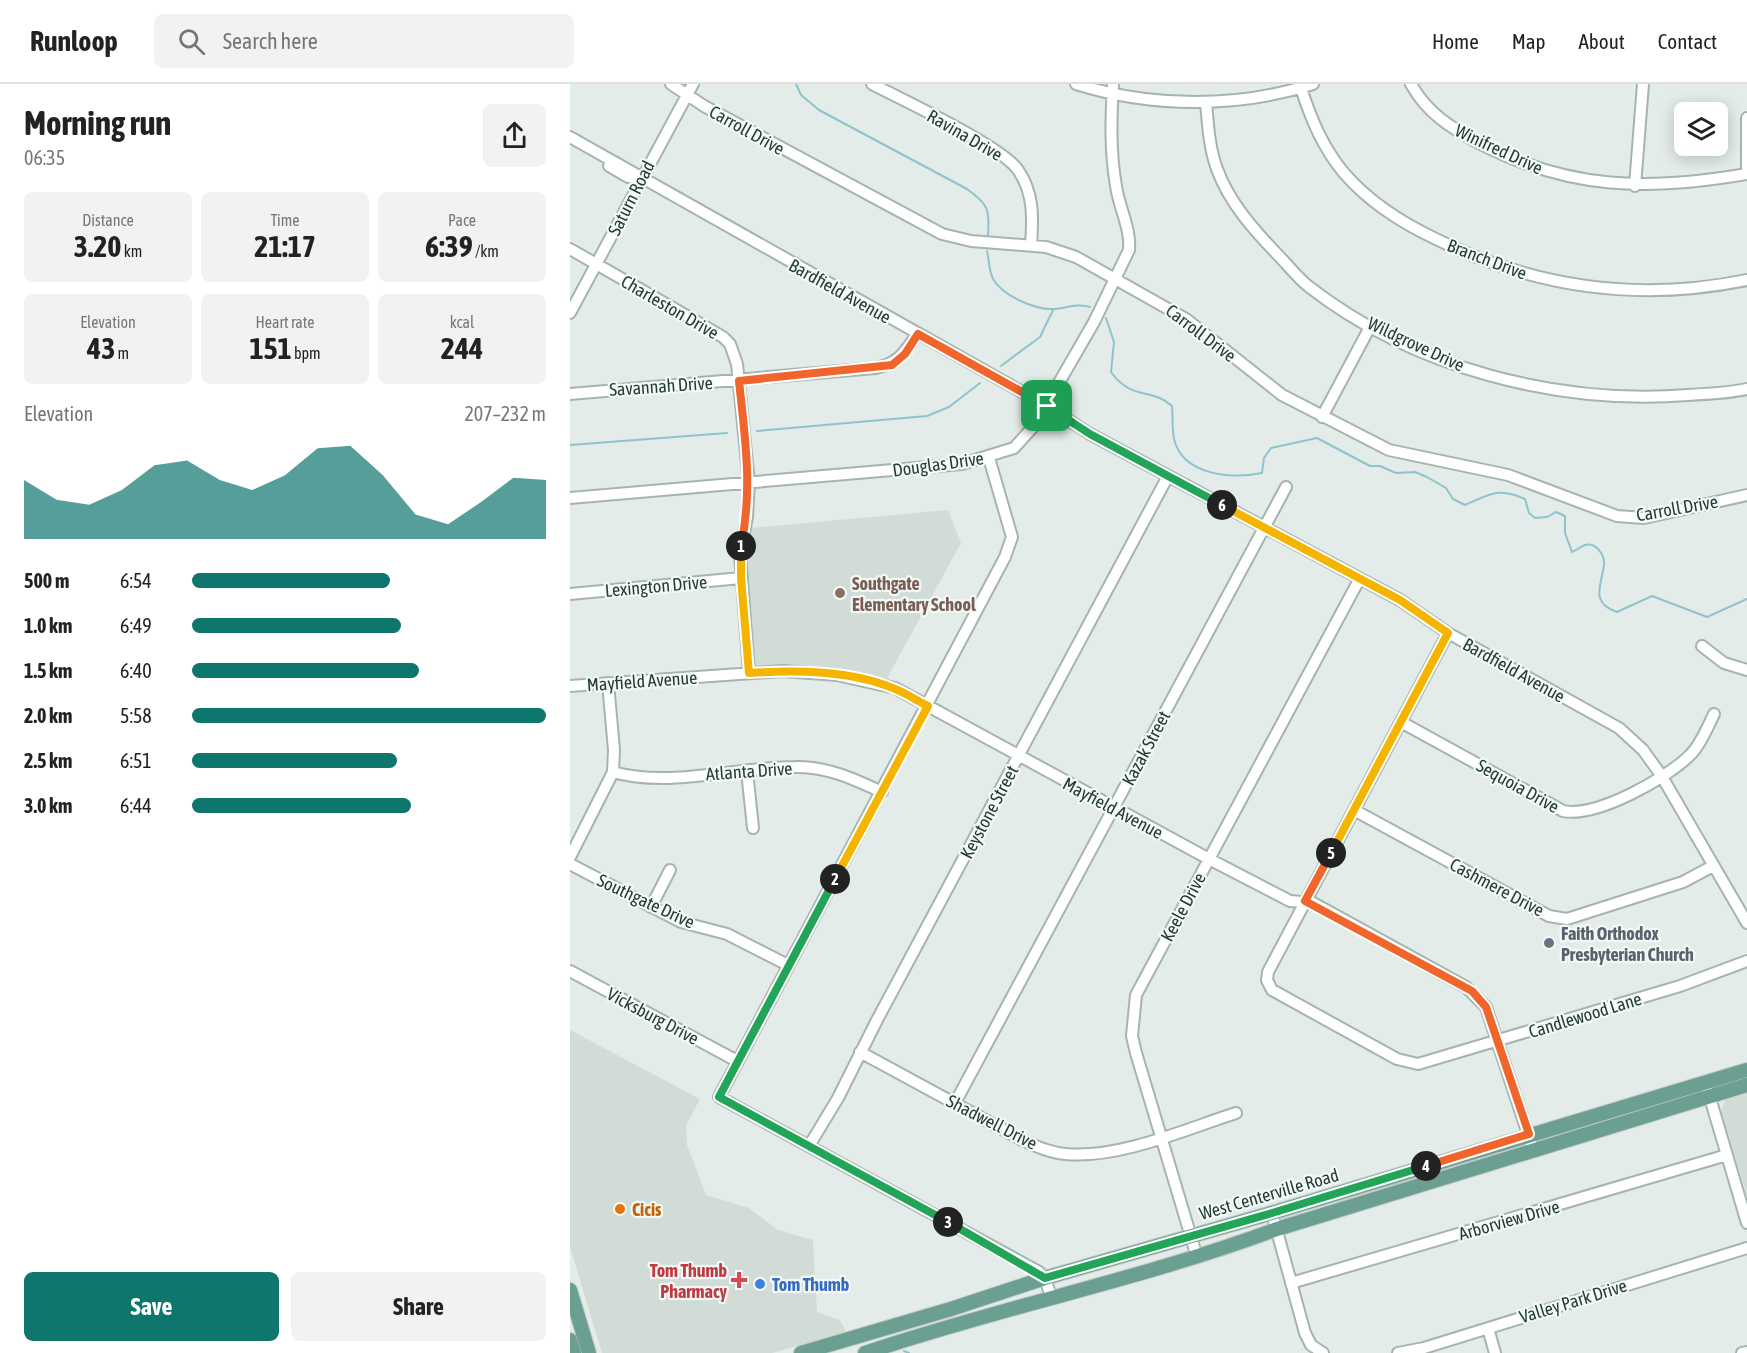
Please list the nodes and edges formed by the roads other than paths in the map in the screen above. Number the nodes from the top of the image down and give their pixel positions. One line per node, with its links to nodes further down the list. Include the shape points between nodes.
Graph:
1 (671, 84): 10 (street, Carroll Drive)
2 (693, 84): 10 (street, Saturn Road)
3 (872, 84): 17 (street, Ravina Drive, via 981,142 1017,167 1029,190 1033,210)
4 (1076, 84): 9 (street)
5 (1313, 84): 8 (street)
6 (1411, 84): 16 (street, Winifred Drive, via 1445,124 1512,159 1579,179)
7 (1643, 84): 16 (street)
8 (1301, 88): 11 (street); 21 (street, Branch Drive, via 1324,144 1361,191 1396,218 1455,249 1530,276 1607,290 1666,291)
9 (1113, 89): 11 (street); 20 (street, Douglas Drive, via 1110,142 1116,189 1130,238 1127,258)
10 (687, 94): 15 (street, Saturn Road); 17 (street, Carroll Drive, via 942,234 971,241)
11 (1206, 102): 23 (street, Wildgrove Drive, via 1208,137 1215,163 1233,201 1255,231 1307,285)
12 (1747, 118): 14 (street)
13 (575, 139): 15 (street, Bardfield Avenue)
14 (1747, 174): 16 (street, Winifred Drive, via 1682,184)
15 (642, 177): 19 (street, Saturn Road); 24 (street, Bardfield Avenue)
16 (1635, 186)
17 (1030, 245): 20 (street, Carroll Drive, via 1060,250)
18 (570, 249): 19 (street, Charleston Drive)
19 (597, 264): 22 (street, Saturn Road); 25 (street, Charleston Drive, via 723,337 738,364)
20 (1116, 278): 28 (street, Douglas Drive); 29 (street, Carroll Drive, via 1186,319 1282,395)
21 (1747, 280)
22 (570, 313)
23 (1371, 325): 26 (street, Wildgrove Drive, via 1465,368 1535,387 1631,398); 29 (street)
24 (918, 334): 25 (street, Savannah Drive, via 892,365); 28 (street, Bardfield Avenue)
25 (739, 381): 27 (street, Savannah Drive); 32 (street, Charleston Drive)
26 (1747, 389)
27 (570, 394)
28 (1047, 406): 30 (street, Douglas Drive, via 1014,448); 31 (street, Bardfield Avenue)
29 (1322, 417): 34 (street, Carroll Drive, via 1389,450 1508,475 1617,516 1644,518)
30 (989, 458): 32 (street, Douglas Drive, via 962,464); 46 (street, via 1012,537 991,587)
31 (1168, 476): 36 (street, Bardfield Avenue); 49 (street, Keystone Street)
32 (749, 483): 35 (street, Douglas Drive); 37 (street, Charleston Drive, via 740,554)
33 (1286, 487): 36 (street, Kazak Street)
34 (1747, 495)
35 (570, 498)
36 (1264, 528): 38 (street, Bardfield Avenue); 54 (street, Kazak Street)
37 (741, 578): 39 (street, Lexington Drive); 43 (street, Charleston Drive)
38 (1359, 580): 40 (street, Bardfield Avenue, via 1400,600); 58 (street, Keele Drive)
39 (570, 594)
40 (1448, 633): 48 (street); 52 (street, Bardfield Avenue, via 1619,728 1643,750)
41 (1702, 646): 42 (street, via 1724,663)
42 (1747, 670)
43 (749, 673): 44 (street, Mayfield Avenue); 46 (street, Mayfield Avenue, via 811,672 861,679 895,688)
44 (608, 683): 45 (street, Mayfield Avenue); 51 (street)
45 (570, 686)
46 (928, 706): 49 (street, Mayfield Avenue); 53 (street)
47 (1714, 714): 52 (street, Sequoia Drive, via 1694,752)
48 (1401, 722): 52 (street, Sequoia Drive, via 1563,811 1574,813 1617,800); 55 (street)
49 (1018, 756): 54 (street, Mayfield Avenue); 69 (street, Keystone Street)
50 (747, 771): 51 (street, Atlanta Drive, via 651,778); 53 (street, Atlanta Drive, via 796,766 821,769); 56 (street)
51 (613, 772): 57 (street)
52 (1661, 775): 60 (street, Bardfield Avenue)
53 (882, 792): 66 (street)
54 (1114, 808): 58 (street, Mayfield Avenue); 74 (street, Kazak Street)
55 (1354, 810): 60 (street, Cashmere Drive, via 1540,912 1567,919 1683,882); 62 (street)
56 (753, 828)
57 (570, 857)
58 (1209, 859): 62 (street, Mayfield Avenue, via 1290,901); 77 (street, Keele Drive, via 1136,995 1132,1036)
59 (570, 864): 63 (street, Southgate Drive)
60 (1713, 866): 64 (street, Bardfield Avenue)
61 (670, 870): 63 (street)
62 (1305, 901): 68 (street, Mayfield Avenue, via 1466,987 1486,1007); 68 (street, Candlewood Lane, via 1268,972 1272,990 1407,1063 1418,1064)
63 (651, 907): 66 (street, Southgate Drive, via 681,922 727,934)
64 (1747, 923)
65 (1747, 961): 68 (street, Candlewood Lane, via 1680,986)
66 (788, 966): 70 (street)
67 (570, 971): 70 (street, Vicksburg Drive)
68 (1497, 1041): 76 (street, Mayfield Avenue)
69 (860, 1052): 74 (street, Shadwell Drive); 78 (street, Keystone Street)
70 (736, 1061): 78 (street, via 719,1097)
71 (1747, 1070): 73 (main road, West Centerville Road)
72 (1747, 1085): 73 (main road, West Centerville Road)
73 (1708, 1089): 76 (main road, West Centerville Road); 79 (main road, West Centerville Road); 80 (street)
74 (955, 1103): 77 (street, Shadwell Drive, via 1022,1140 1066,1154 1093,1154)
75 (1236, 1113): 77 (street, Shadwell Drive)
76 (1529, 1134): 79 (street, Mayfield Avenue); 81 (main road, West Centerville Road)
77 (1161, 1137): 84 (street, Keele Drive)
78 (809, 1146): 87 (street)
79 (1533, 1149): 83 (main road, West Centerville Road)
80 (1727, 1155): 82 (street); 88 (street, Arborview Drive)
81 (1272, 1213): 83 (street); 84 (main road, West Centerville Road)
82 (1747, 1223)
83 (1277, 1229): 86 (main road, West Centerville Road); 88 (street)
84 (1191, 1236): 86 (street, Keele Drive); 87 (main road, West Centerville Road)
85 (1747, 1248): 93 (street, Valley Park Drive)
86 (1197, 1257): 90 (main road, West Centerville Road)
87 (1045, 1278): 90 (street); 91 (main road, West Centerville Road)
88 (1292, 1283): 101 (street, via 1305,1333 1311,1345)
89 (570, 1290): 98 (main road)
90 (1051, 1297): 92 (main road, West Centerville Road)
91 (951, 1309): 92 (main road); 95 (main road, West Centerville Road)
92 (956, 1323): 100 (main road, West Centerville Road)
93 (1488, 1328): 102 (street, Valley Park Drive); 103 (street)
94 (570, 1340): 97 (main road)
95 (843, 1347): 99 (main road, West Centerville Road)
96 (1747, 1352): 104 (street)
97 (574, 1353)
98 (590, 1353)
99 (801, 1353)
100 (865, 1353)
101 (1323, 1353)
102 (1398, 1353)
103 (1495, 1353)
104 (1742, 1353)

